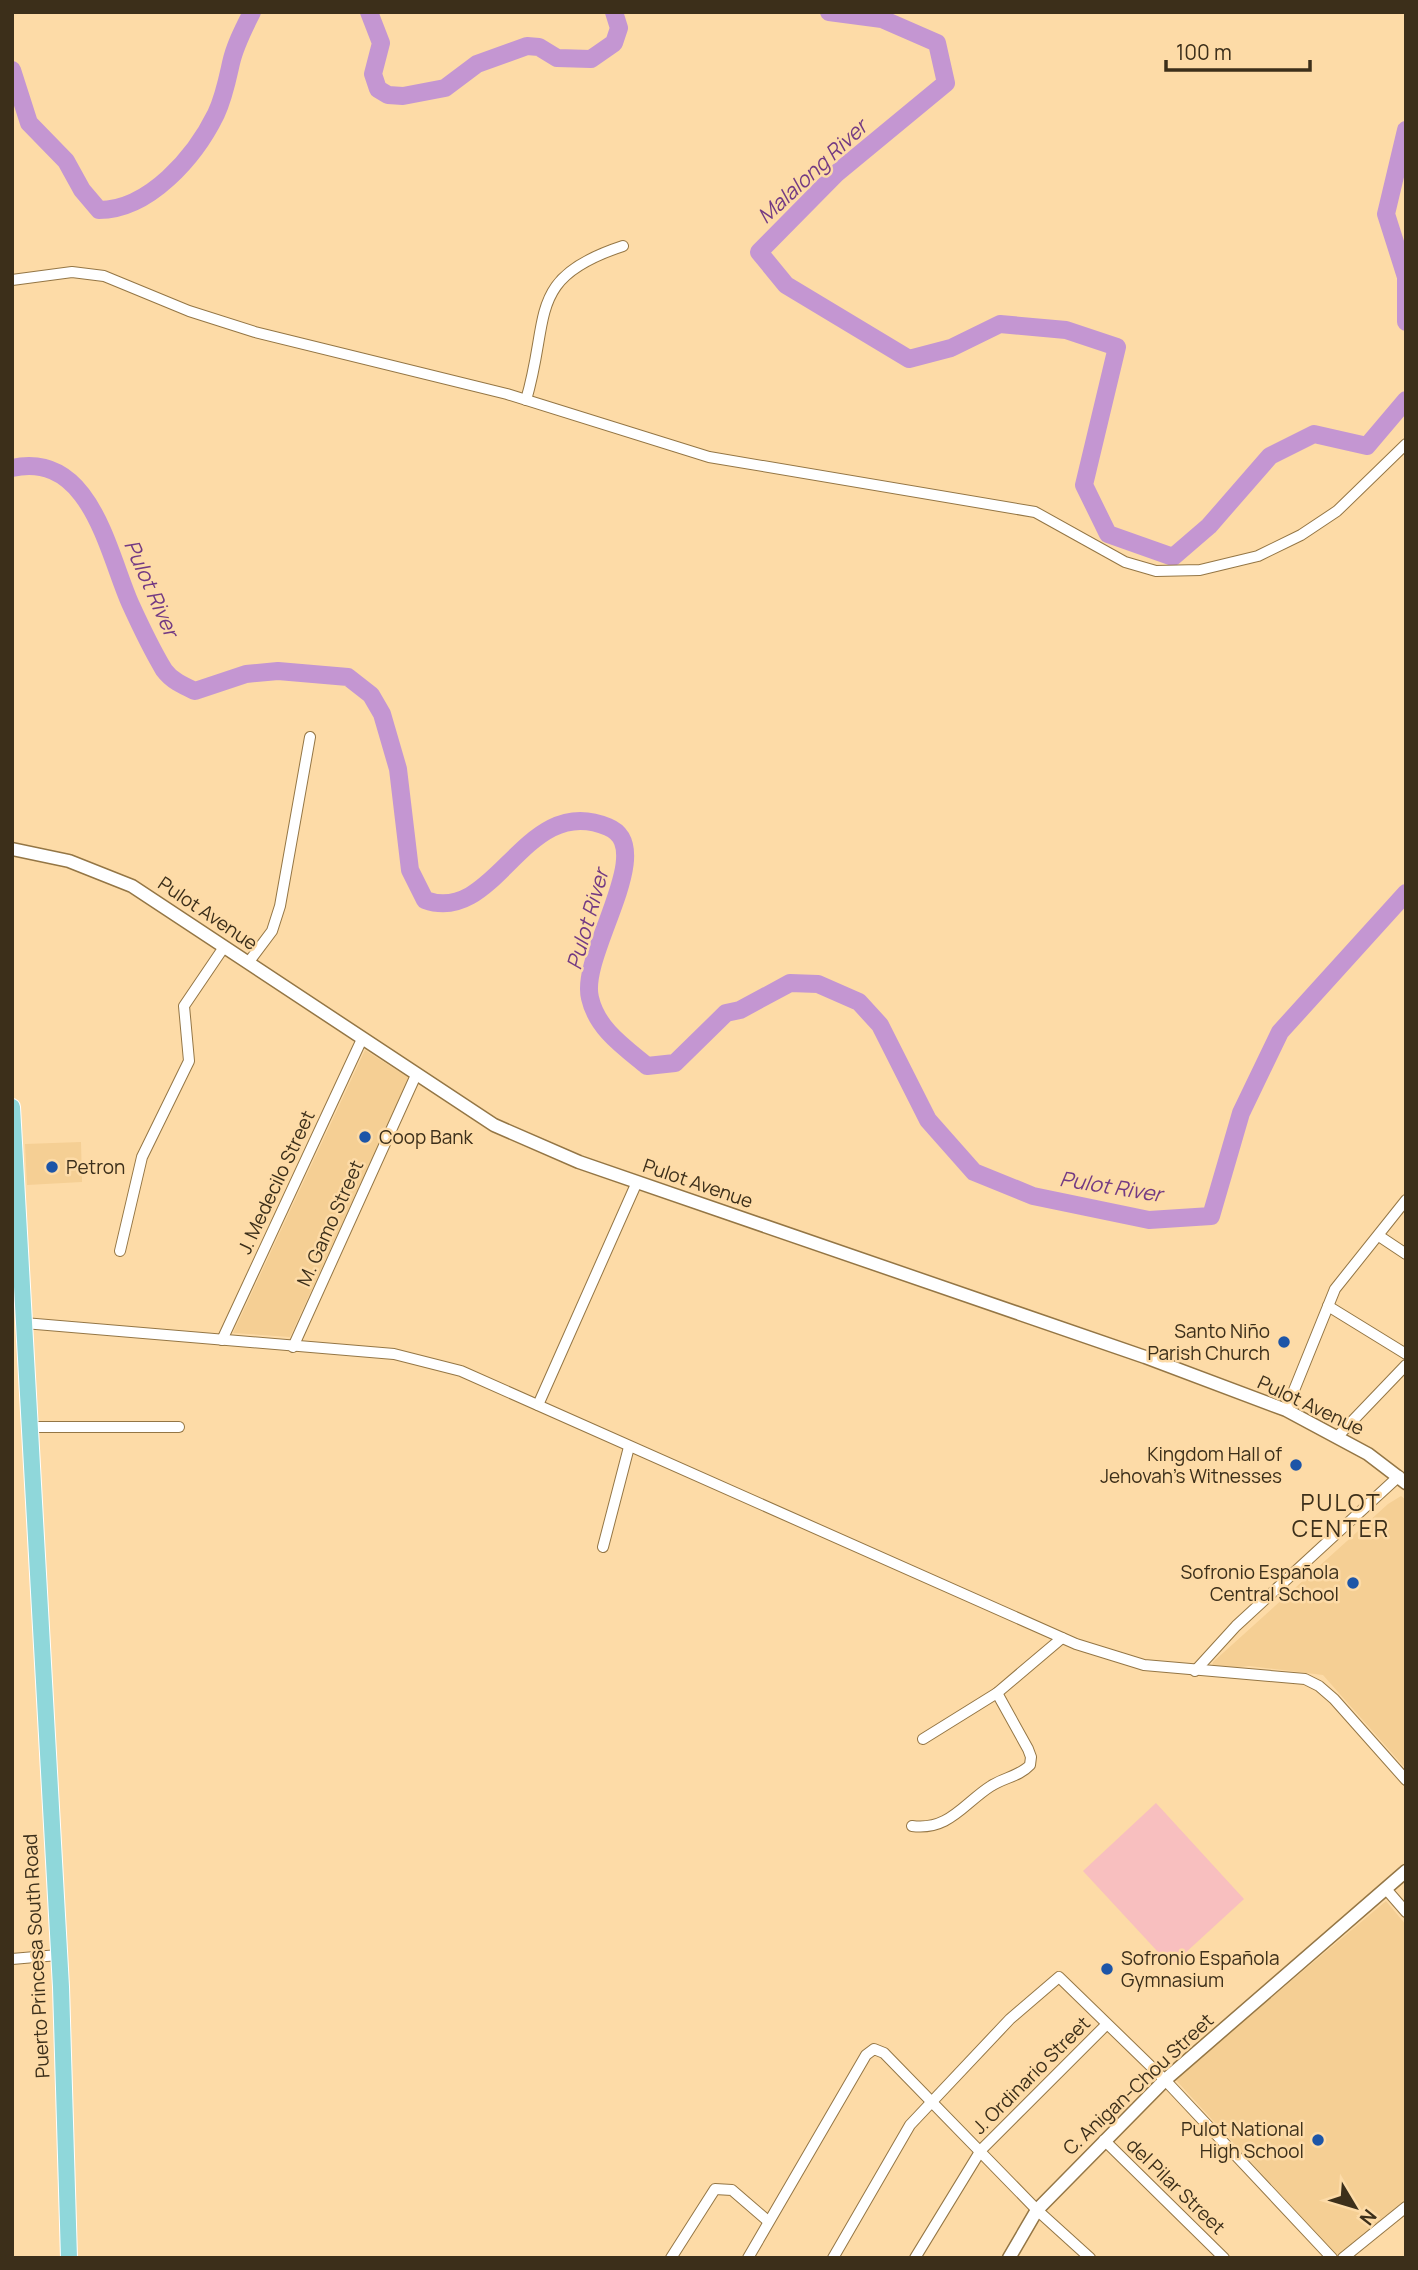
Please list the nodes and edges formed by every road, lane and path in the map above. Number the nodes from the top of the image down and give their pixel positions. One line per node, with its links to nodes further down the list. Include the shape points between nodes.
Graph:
1 (623, 246): 3 (street, via 568,270 550,293)
2 (12, 280): 3 (street, via 72,272 104,276 188,311 255,332)
3 (526, 400): 4 (street, via 725,461 1035,512 1125,562 1156,571 1200,570 1246,559 1301,535 1337,511)
4 (1406, 444)
5 (310, 737): 8 (street, via 281,906 272,931)
6 (12, 849): 7 (street, Pulot Avenue, via 69,861 113,878)
7 (224, 947): 8 (street, Pulot Avenue); 15 (street, via 184,1006 189,1061 142,1157)
8 (248, 963): 9 (street, Pulot Avenue)
9 (362, 1039): 10 (street, Pulot Avenue); 19 (street, J. Medecilo Street)
10 (416, 1075): 12 (street, Pulot Avenue, via 520,1139); 20 (street, M. Gamo Street)
11 (12, 1107): 18 (main road, Puerto Princesa South Road)
12 (637, 1182): 23 (street); 24 (street, Pulot Avenue)
13 (1406, 1200): 14 (street)
14 (1379, 1236): 16 (street); 17 (street, via 1335,1289)
15 (120, 1251)
16 (1406, 1254)
17 (1328, 1306): 21 (street); 24 (street)
18 (20, 1319): 19 (street); 25 (main road, Puerto Princesa South Road)
19 (222, 1340): 20 (street)
20 (293, 1347): 23 (street, via 394,1354 432,1362)
21 (1406, 1354)
22 (1406, 1365): 27 (street)
23 (538, 1405): 28 (street)
24 (1286, 1410): 27 (street, Pulot Avenue)
25 (29, 1427): 26 (street); 40 (main road, Puerto Princesa South Road)
26 (179, 1427)
27 (1338, 1436): 29 (street, Pulot Avenue)
28 (629, 1447): 30 (street); 31 (street)
29 (1402, 1480): 32 (street, via 1236,1626)
30 (603, 1546)
31 (1062, 1638): 32 (street, via 1144,1665); 33 (street)
32 (1195, 1671): 35 (street, via 1297,1678 1319,1686)
33 (997, 1693): 34 (street); 36 (street, via 1028,1749 1030,1765 992,1785 947,1821)
34 (923, 1739)
35 (1406, 1780)
36 (912, 1826)
37 (1406, 1871): 38 (street, C. Anigan-Chou Street)
38 (1386, 1889): 39 (street); 43 (street, C. Anigan-Chou Street)
39 (1406, 1912)
40 (58, 1955): 41 (street); 50 (main road, Puerto Princesa South Road)
41 (12, 1959)
42 (1106, 2025): 43 (street); 44 (street, via 1059,1977 1010,2019); 46 (street, J. Ordinario Street)
43 (1165, 2080): 45 (street, C. Anigan-Chou Street); 58 (street)
44 (931, 2100): 46 (street); 49 (street, via 884,2053 874,2049 866,2055); 53 (street, via 910,2125)
45 (1104, 2140): 48 (street, C. Anigan-Chou Street); 57 (street, del Pilar Street)
46 (981, 2150): 48 (street); 54 (street, J. Ordinario Street)
47 (1406, 2207): 59 (street)
48 (1037, 2210): 55 (street, C. Anigan-Chou Street); 56 (street)
49 (768, 2221): 51 (street, via 732,2190 715,2189); 52 (street)
50 (69, 2258)
51 (671, 2258)
52 (748, 2258)
53 (833, 2258)
54 (915, 2258)
55 (1009, 2258)
56 (1090, 2258)
57 (1224, 2258)
58 (1332, 2258)
59 (1343, 2258)

